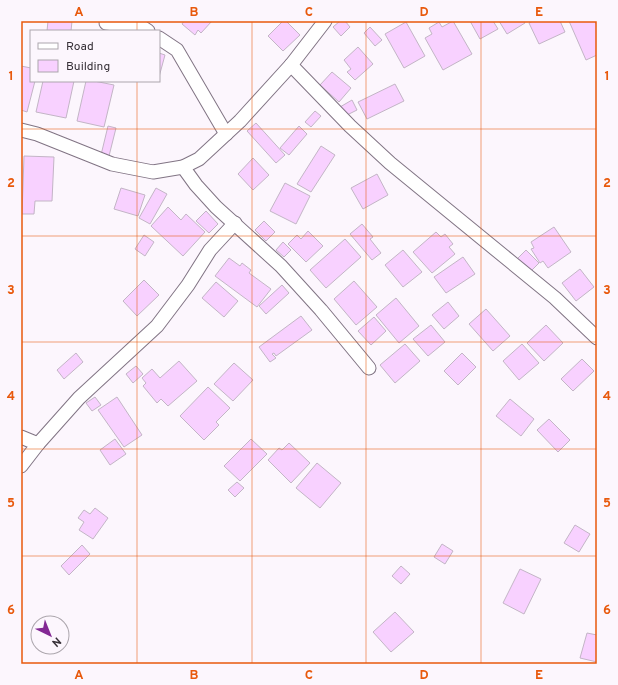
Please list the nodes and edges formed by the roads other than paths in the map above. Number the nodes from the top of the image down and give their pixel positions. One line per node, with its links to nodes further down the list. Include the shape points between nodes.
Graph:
1 (325, 21): 5 (street)
2 (106, 23): 3 (street, via 142,27)
3 (146, 30)
4 (160, 39): 7 (street, via 177,50)
5 (291, 65): 7 (street); 10 (street, via 390,163 555,298)
6 (21, 130): 8 (street, via 112,164 153,172)
7 (226, 134): 8 (street, via 199,159)
8 (183, 167): 9 (street, via 216,207)
9 (235, 223): 11 (street, via 281,266); 13 (street, via 210,250 157,326 79,398)
10 (597, 338)
11 (370, 368)
12 (21, 436): 13 (street)
13 (38, 444): 14 (street)
14 (21, 466)

